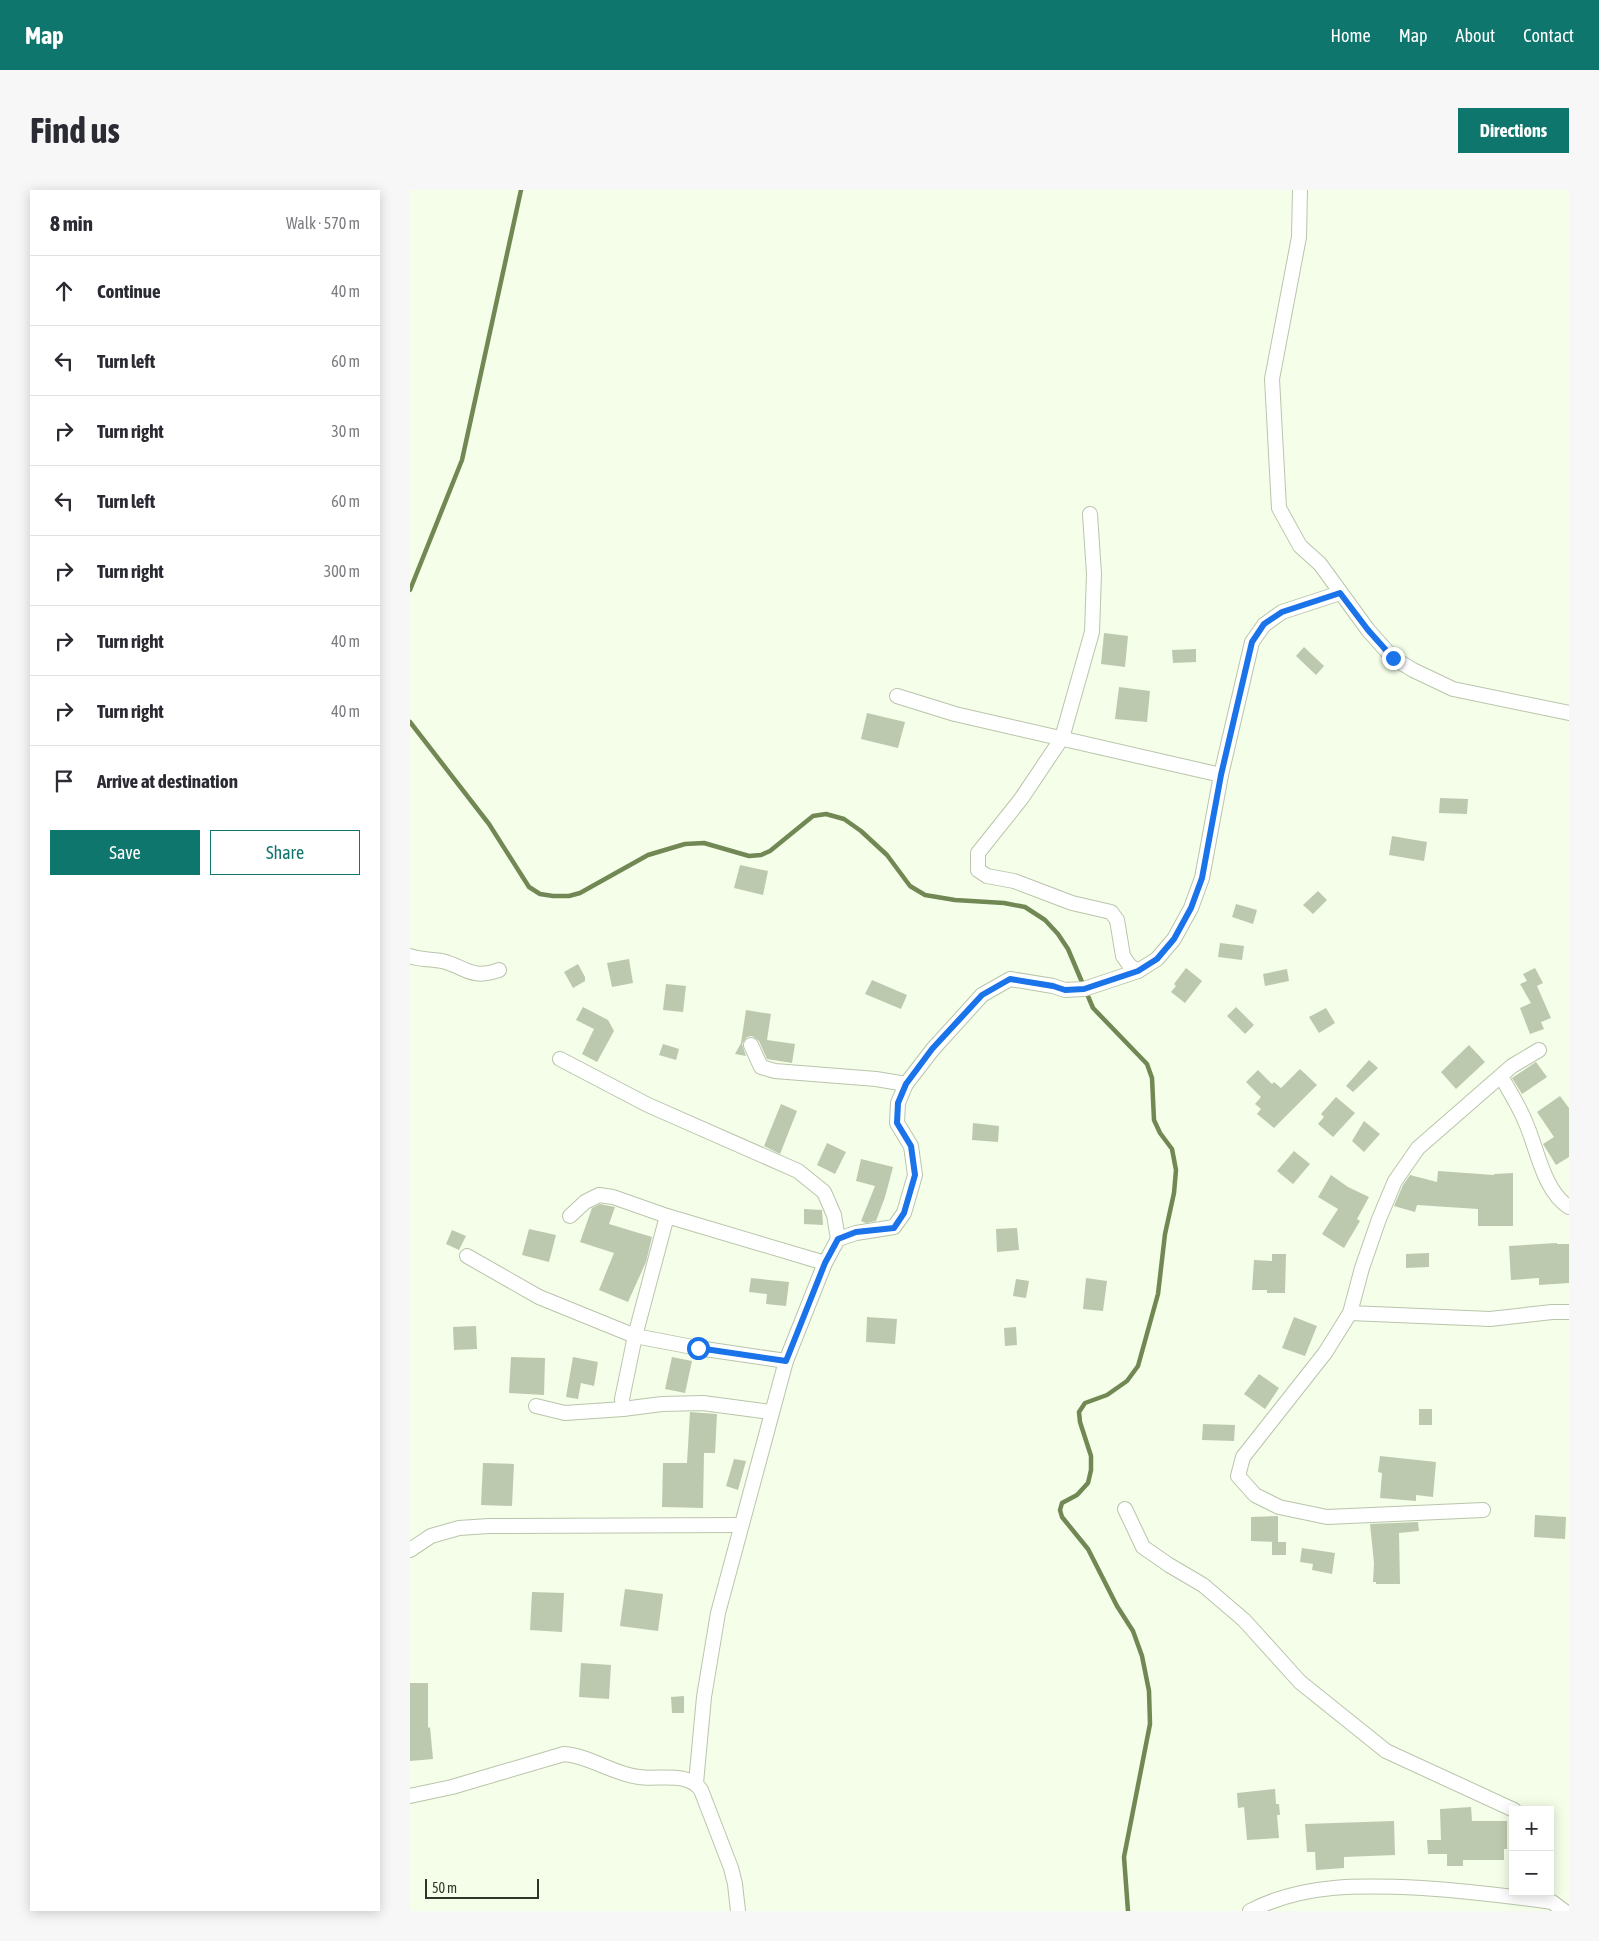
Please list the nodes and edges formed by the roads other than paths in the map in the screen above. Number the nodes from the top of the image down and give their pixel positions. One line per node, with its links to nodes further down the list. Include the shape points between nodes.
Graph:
1 (1300, 190): 3 (street, via 1299,237 1272,379 1279,508 1300,546 1320,564)
2 (1090, 514): 6 (street, via 1094,574 1092,632)
3 (1340, 593): 5 (street, via 1393,658 1413,670 1453,689); 7 (street, via 1282,612 1264,624 1252,642)
4 (897, 696): 6 (street, via 955,714)
5 (1569, 713)
6 (1062, 738): 7 (street); 10 (street, via 1021,799 978,853 978,870 987,876 1014,881 1072,903 1111,912 1117,920 1123,956)
7 (1221, 775): 10 (street, via 1202,878 1191,908 1174,939 1157,959)
8 (410, 956): 9 (street, via 454,965 472,974)
9 (499, 970)
10 (1138, 971): 15 (street, via 1084,989 1065,990 1010,979 982,995 932,1049)
11 (751, 1045): 15 (street, via 761,1067 776,1071)
12 (1539, 1050): 14 (street)
13 (560, 1058): 19 (street, via 648,1105 798,1171 824,1192 834,1215)
14 (1501, 1076): 16 (street, via 1525,1121 1549,1184 1561,1202); 23 (street, via 1418,1148 1395,1181 1362,1268)
15 (906, 1084): 19 (street, via 898,1103 897,1123 911,1146 915,1175 904,1213 894,1228 856,1232)
16 (1569, 1207)
17 (570, 1216): 18 (street, via 585,1202 599,1196 613,1197)
18 (666, 1216): 21 (street); 24 (street)
19 (838, 1239): 21 (street)
20 (467, 1256): 24 (street, via 539,1297)
21 (825, 1263): 25 (street)
22 (1569, 1312): 23 (street, via 1490,1319)
23 (1350, 1313): 30 (street, via 1325,1353 1243,1458 1238,1476 1255,1495 1279,1507 1327,1517)
24 (634, 1336): 25 (street); 27 (street)
25 (786, 1361): 28 (street)
26 (536, 1406): 27 (street, via 565,1413)
27 (623, 1409): 28 (street, via 703,1403)
28 (771, 1412): 31 (street)
29 (1125, 1509): 35 (street, via 1143,1546 1203,1585 1244,1620 1300,1682 1386,1751)
30 (1483, 1510)
31 (741, 1525): 32 (street, via 459,1528 431,1536); 33 (street, via 718,1613 704,1697)
32 (410, 1550)
33 (696, 1783): 34 (street, via 681,1778 638,1777 577,1755 564,1754); 37 (street, via 731,1868)
34 (410, 1796)
35 (1509, 1808)
36 (1547, 1897): 38 (street, via 1338,1886 1301,1892); 39 (street)
37 (738, 1911)
38 (1250, 1911)
39 (1564, 1911)

